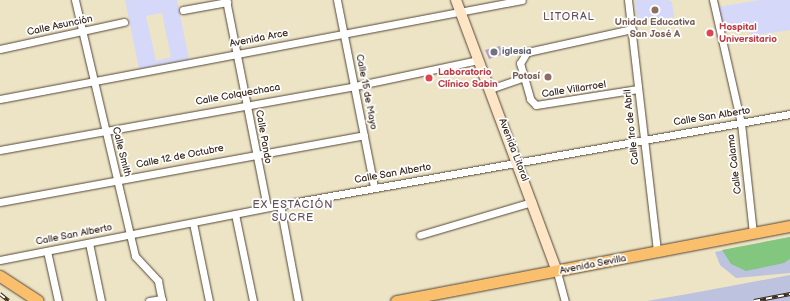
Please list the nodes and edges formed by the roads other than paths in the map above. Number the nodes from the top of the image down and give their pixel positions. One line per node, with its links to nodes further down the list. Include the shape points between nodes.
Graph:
1 (75, 0): 12 (street, Calle Smith)
2 (337, 0): 13 (street, Calle 15 de Mayo)
3 (456, 0): 9 (main road, Avenida Litoral)
4 (522, 0): 9 (street, Avenida Arce)
5 (628, 0): 11 (street, Calle 1ro de Abril)
6 (713, 0): 25 (street, Calle Calama)
7 (226, 1): 8 (street); 15 (street, Calle Pando)
8 (183, 10)
9 (461, 12): 13 (street, Avenida Arce); 16 (main road, Avenida Litoral)
10 (124, 22): 12 (street, Calle Asunción)
11 (632, 30): 17 (street, Calle Villarroel, via 527,52 520,63); 21 (street, Calle 1ro de Abril)
12 (82, 33): 14 (street, Calle Asunción); 18 (street, Calle Smith)
13 (345, 33): 15 (street, Avenida Arce); 19 (street, Calle 15 de Mayo)
14 (0, 49)
15 (237, 54): 18 (street, Avenida Arce); 23 (street, Calle Pando)
16 (478, 60): 19 (street, Calle Colquechaca); 20 (main road, Avenida Litoral)
17 (524, 77): 20 (street); 21 (street, Calle Villarroel, via 530,99 543,106)
18 (95, 84): 22 (street, Avenida Arce); 26 (street, Calle Smith)
19 (355, 86): 23 (street, Calle Colquechaca); 27 (street, Calle 15 de Mayo)
20 (490, 89): 31 (main road, Avenida Litoral)
21 (638, 89): 28 (street, Calle 1ro de Abril)
22 (0, 99)
23 (247, 103): 26 (street, Calle Colquechaca); 30 (street, Calle Pando)
24 (790, 114): 25 (street, Calle San Alberto)
25 (741, 123): 28 (street, Calle San Alberto); 41 (street, Calle Calama)
26 (105, 129): 29 (street, Calle Colquechaca); 32 (street, Calle Smith)
27 (364, 135): 30 (street, Calle 12 de Octubre); 33 (street, Calle 15 de Mayo)
28 (643, 139): 31 (street, Calle San Alberto); 46 (street, Calle 1ro de Abril)
29 (0, 150)
30 (255, 153): 32 (street, Calle 12 de Octubre); 37 (street, Calle Pando)
31 (517, 161): 33 (street, Calle San Alberto); 35 (main road, Avenida Litoral)
32 (117, 180): 34 (street, Calle 12 de Octubre); 42 (street, Calle Smith)
33 (374, 188): 36 (street, Calle San Alberto)
34 (0, 202)
35 (532, 202): 43 (street); 49 (main road, Avenida Litoral)
36 (280, 204): 37 (street, Calle San Alberto); 59 (street)
37 (267, 207): 38 (street, Calle San Alberto)
38 (235, 214): 39 (street, Calle San Alberto); 58 (street)
39 (194, 223): 42 (street, Calle San Alberto); 57 (street)
40 (790, 226): 41 (main road, Avenida Sevilla)
41 (754, 233): 46 (main road, Avenida Sevilla)
42 (129, 234): 44 (street, Calle San Alberto); 51 (street, Calle Smith, via 135,256 158,281)
43 (420, 235)
44 (89, 244): 45 (street, Calle San Alberto); 55 (street)
45 (47, 251): 47 (street, Calle San Alberto); 54 (street)
46 (657, 252): 49 (main road, Avenida Sevilla)
47 (0, 260)
48 (0, 276): 53 (main road)
49 (559, 277): 60 (main road, Avenida Sevilla); 61 (street, Avenida Litoral)
50 (0, 284): 52 (main road)
51 (162, 300): 56 (street)
52 (26, 301)
53 (38, 301)
54 (58, 301)
55 (101, 301)
56 (149, 301)
57 (209, 301)
58 (253, 301)
59 (298, 301)
60 (396, 301)
61 (565, 301)

